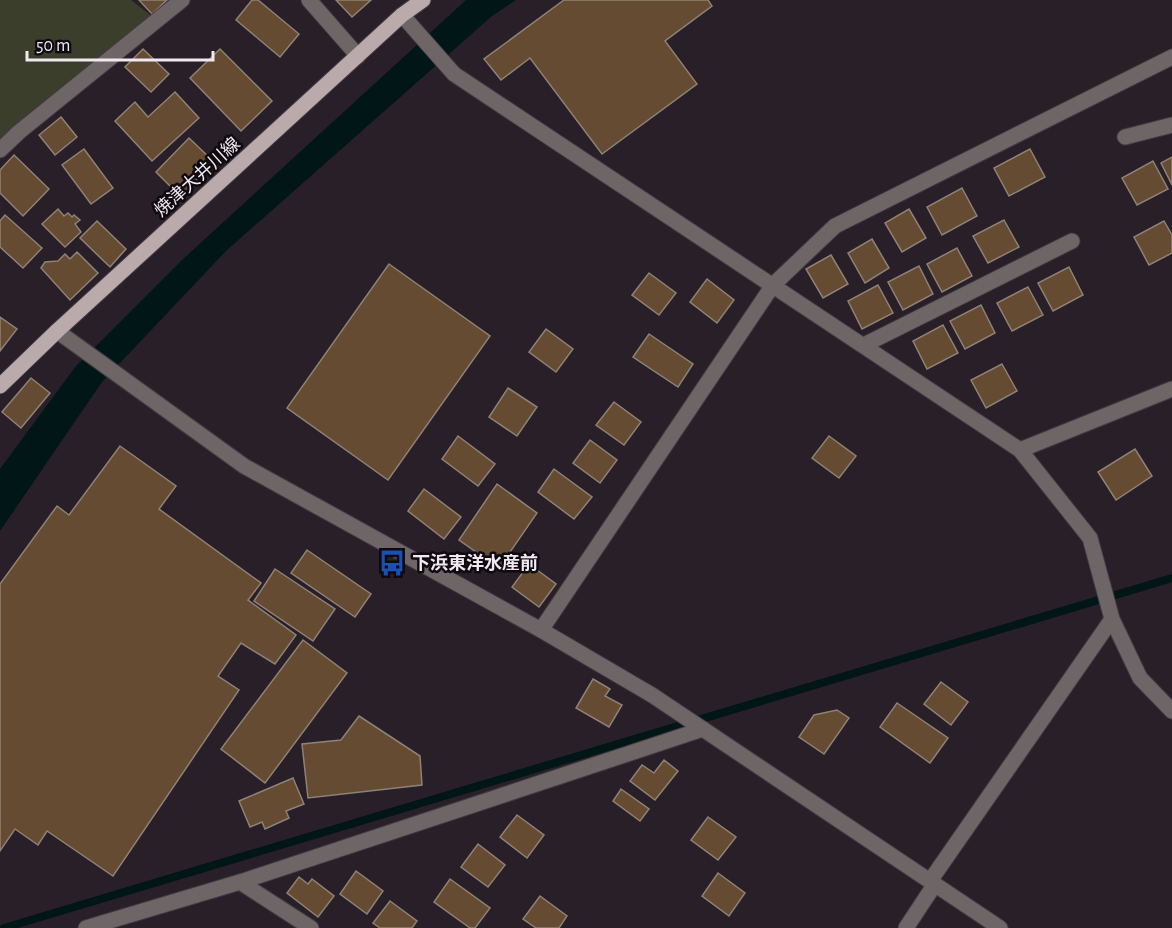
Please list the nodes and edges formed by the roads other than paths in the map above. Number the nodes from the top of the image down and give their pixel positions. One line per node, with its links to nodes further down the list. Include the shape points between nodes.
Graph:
1 (182, 0): 9 (street)
2 (309, 0): 5 (street)
3 (423, 0): 4 (main road, 焼津大井川線)
4 (402, 15): 5 (main road, 焼津大井川線); 11 (street, via 454,74)
5 (358, 56): 12 (main road, 焼津大井川線)
6 (1172, 57): 11 (street, via 835,226)
7 (1172, 125): 8 (street)
8 (1125, 137)
9 (0, 150)
10 (1072, 241): 13 (street)
11 (773, 285): 13 (street); 18 (street)
12 (57, 331): 14 (main road, 焼津大井川線); 18 (street, via 244,466)
13 (864, 345): 16 (street)
14 (0, 386)
15 (1172, 389): 16 (street)
16 (1020, 450): 17 (street, via 1090,538)
17 (1110, 614): 19 (street, via 1140,678); 22 (street)
18 (541, 630): 20 (street)
19 (1172, 711)
20 (703, 729): 21 (street); 22 (street)
21 (240, 882): 23 (street); 24 (street)
22 (932, 883): 25 (street); 26 (street)
23 (86, 928)
24 (311, 928)
25 (906, 928)
26 (1000, 928)

